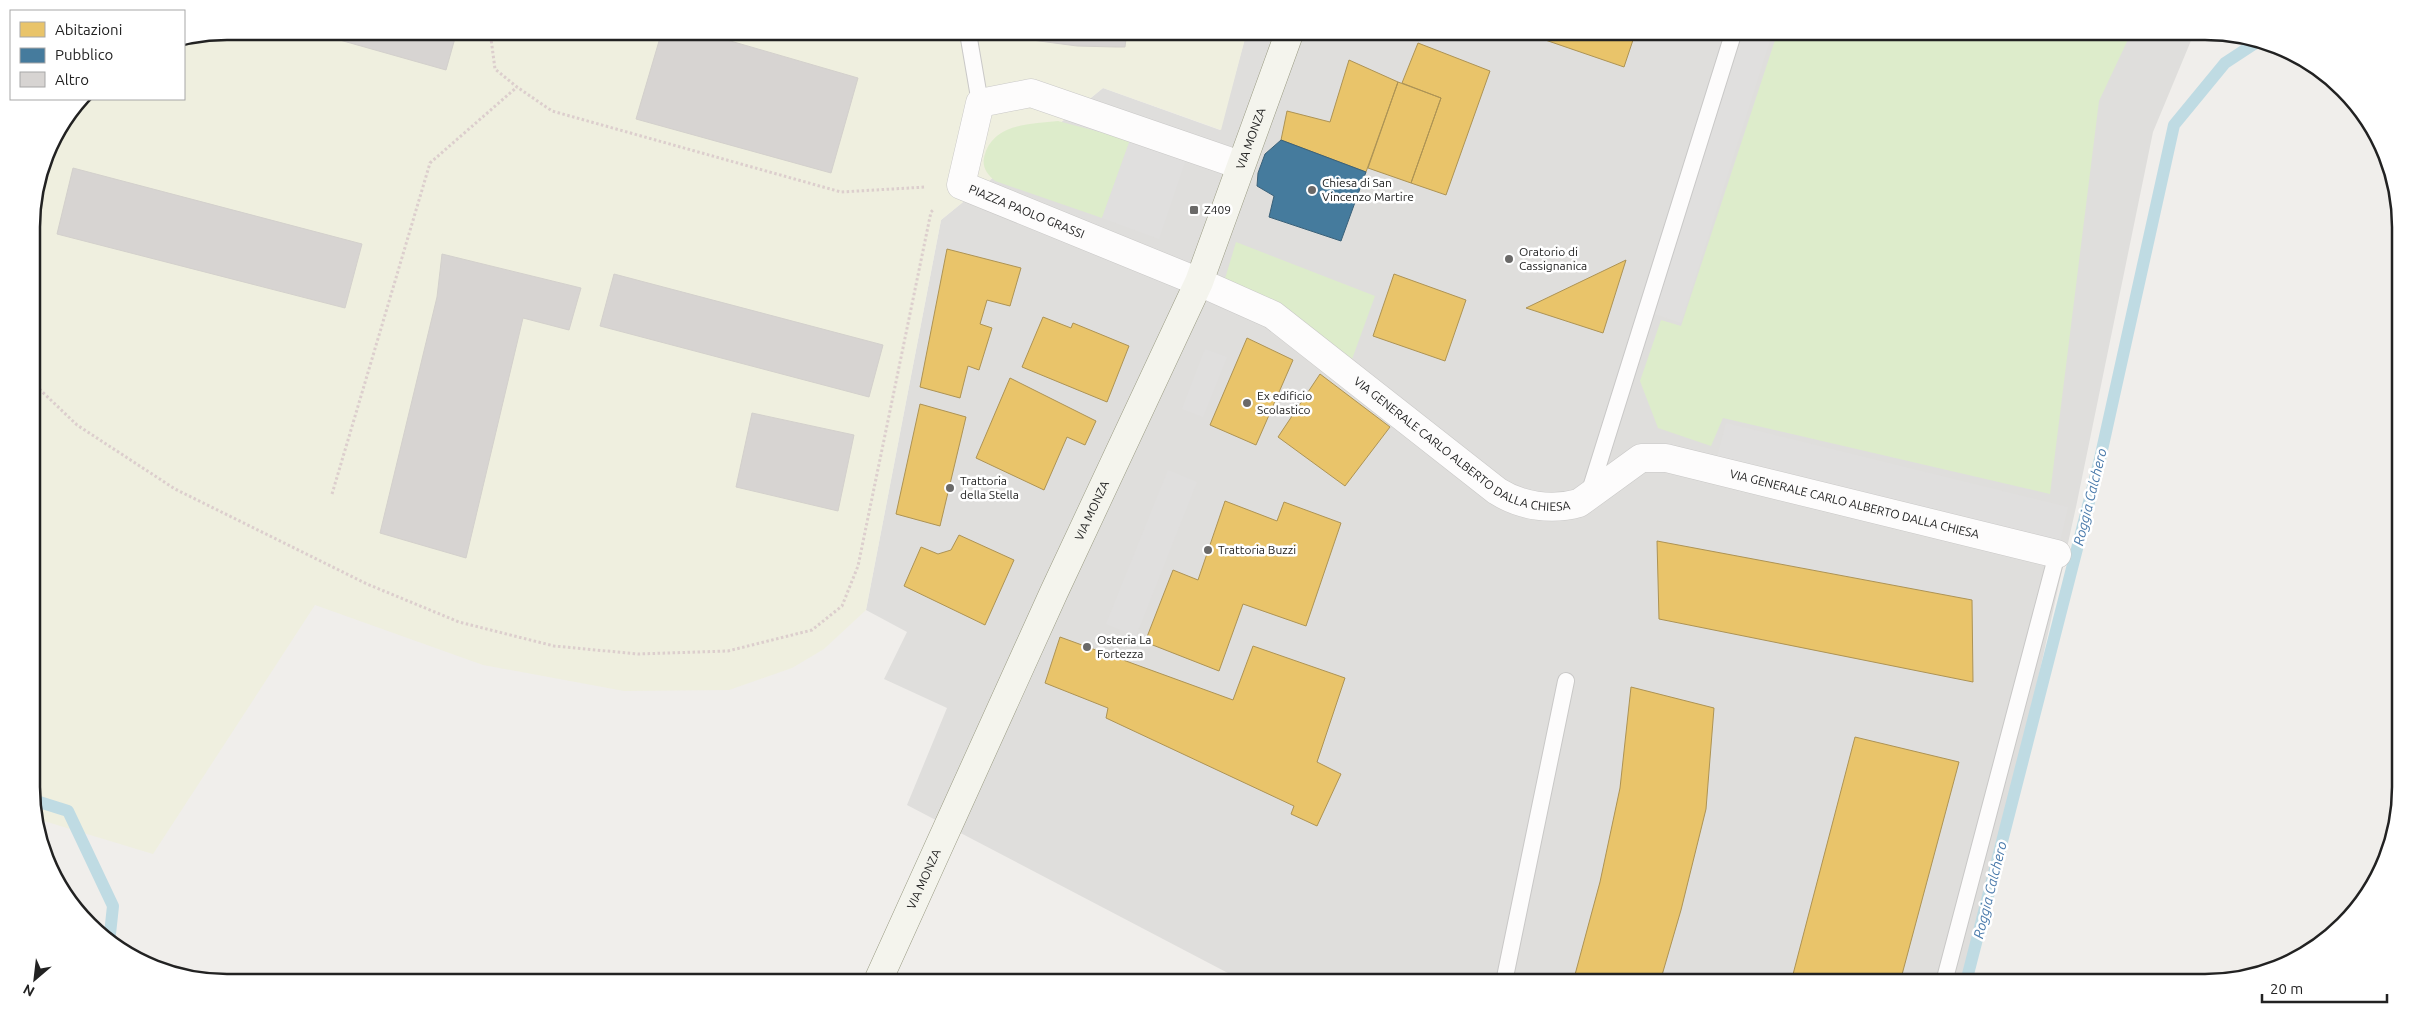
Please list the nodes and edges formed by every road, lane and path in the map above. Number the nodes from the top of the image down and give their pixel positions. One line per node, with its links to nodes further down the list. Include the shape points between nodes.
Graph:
1 (491, 40): 5 (path, via 495,69)
2 (969, 40): 6 (lane)
3 (1287, 40): 7 (street, VIA MONZA)
4 (1731, 40): 12 (lane)
5 (517, 87): 8 (path, via 552,111 841,192); 11 (path, via 430,163)
6 (980, 103): 7 (street, via 1031,93); 8 (street, PIAZZA PAOLO GRASSI)
7 (1240, 165): 9 (street, VIA MONZA)
8 (961, 185): 9 (street, PIAZZA PAOLO GRASSI); 10 (path, via 931,212 858,566 842,606 812,630 728,651 638,654 554,646 459,622 367,584 174,489 77,425)
9 (1199, 282): 12 (street, VIA GENERALE CARLO ALBERTO DALLA CHIESA, via 1273,315 1497,491 1525,505 1569,506); 15 (street, VIA MONZA)
10 (40, 390)
11 (332, 494)
12 (1588, 496): 13 (street, VIA GENERALE CARLO ALBERTO DALLA CHIESA, via 1641,458 1666,458)
13 (2056, 554): 17 (lane)
14 (1566, 680): 16 (lane)
15 (881, 974)
16 (1506, 974)
17 (1946, 974)

